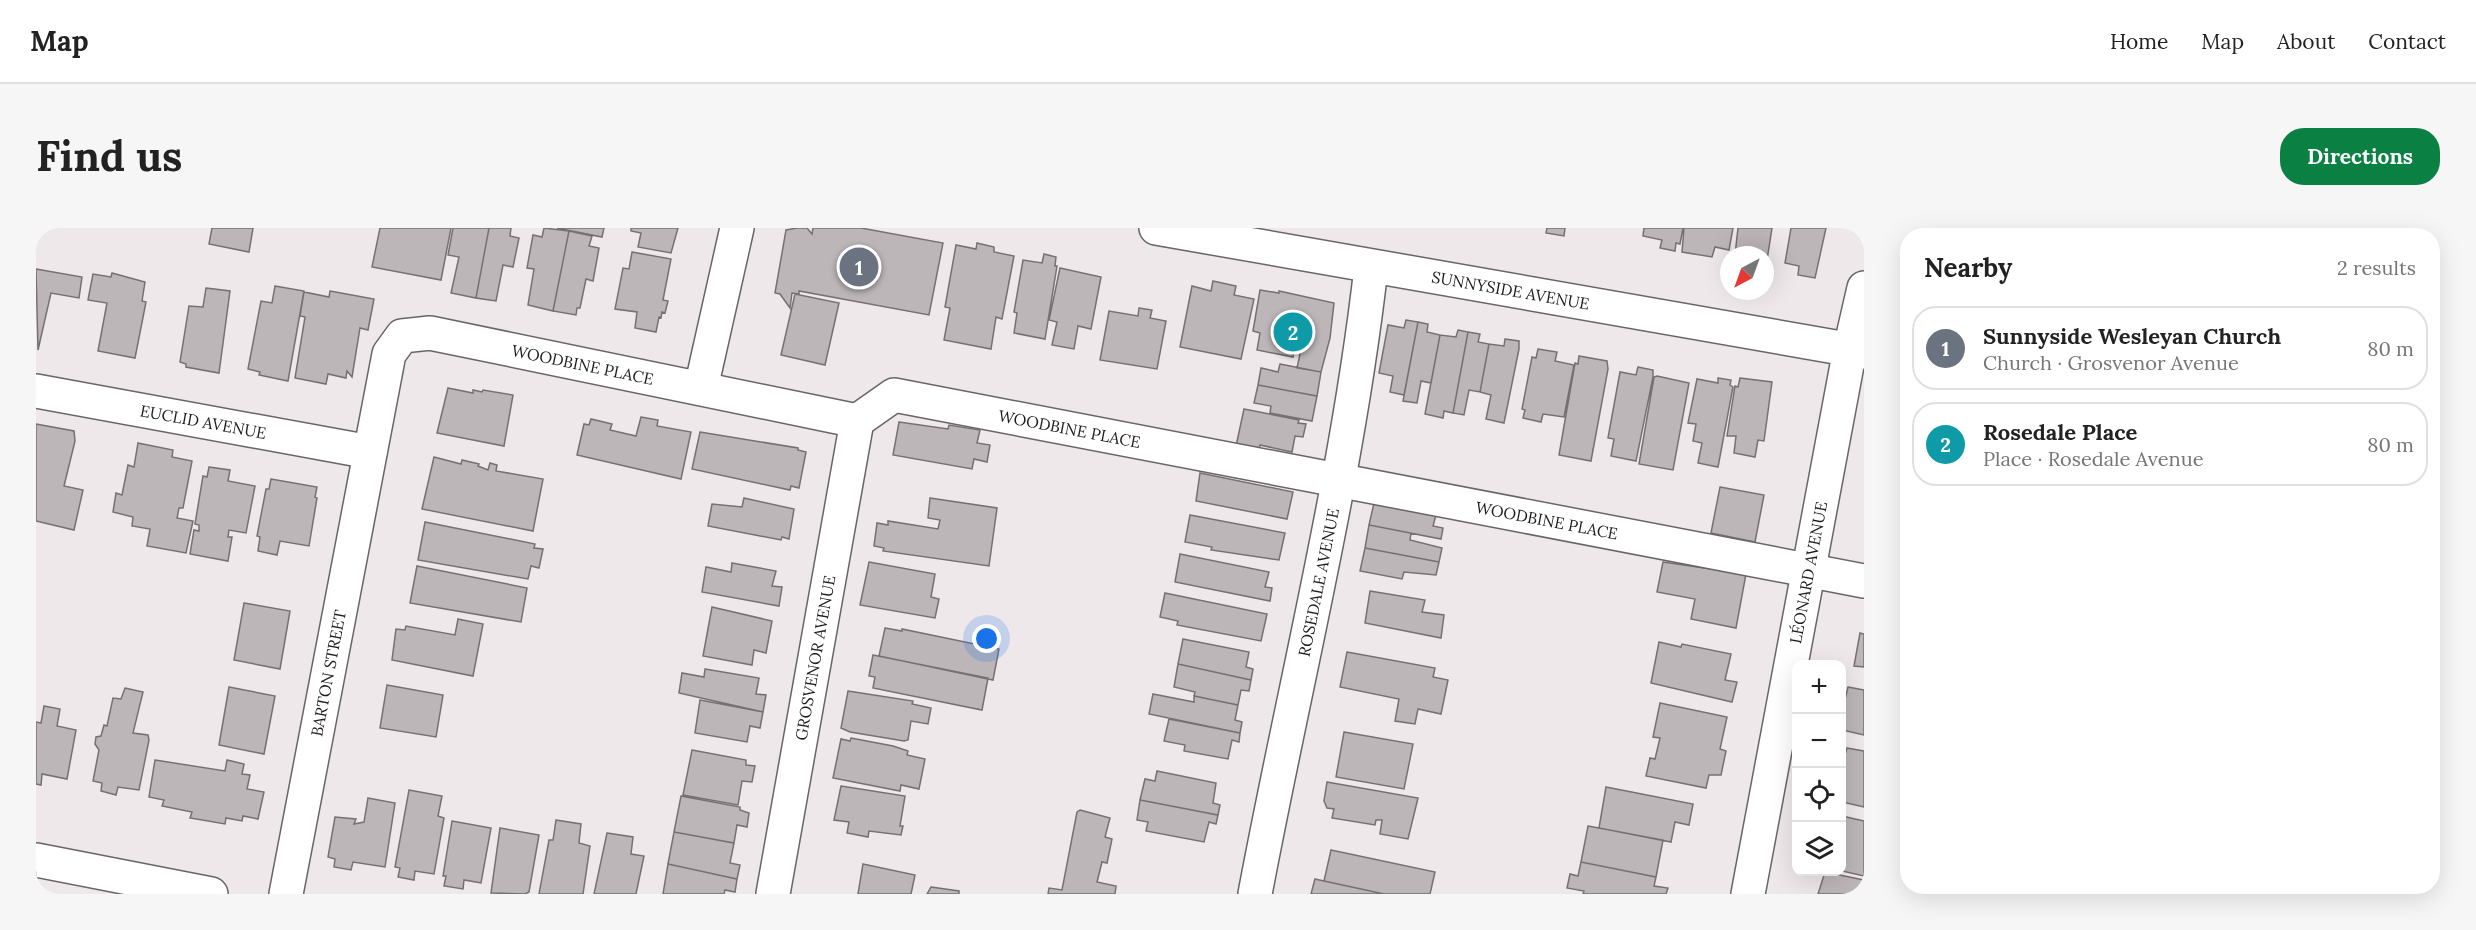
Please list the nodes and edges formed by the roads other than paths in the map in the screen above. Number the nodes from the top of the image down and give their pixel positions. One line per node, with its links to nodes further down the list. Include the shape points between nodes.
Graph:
1 (737, 228): 6 (street)
2 (1156, 228): 3 (street, SUNNYSIDE AVENUE)
3 (1371, 268): 5 (street, SUNNYSIDE AVENUE); 10 (street, ROSEDALE AVENUE)
4 (1864, 288): 5 (street, LÉONARD AVENUE)
5 (1857, 350): 11 (street, LÉONARD AVENUE)
6 (701, 388): 8 (street, WOODBINE PLACE); 9 (street, WOODBINE PLACE, via 430,333 402,336 389,354)
7 (36, 391): 9 (street, EUCLID AVENUE)
8 (856, 421): 10 (street, WOODBINE PLACE, via 894,395); 16 (street, GROSVENOR AVENUE)
9 (370, 452): 15 (street, BARTON STREET)
10 (1339, 480): 11 (street, WOODBINE PLACE); 17 (street, ROSEDALE AVENUE)
11 (1808, 570): 12 (street, WOODBINE PLACE); 18 (street, LÉONARD AVENUE)
12 (1864, 581)
13 (36, 860): 14 (street)
14 (211, 894)
15 (286, 894)
16 (772, 894)
17 (1255, 894)
18 (1748, 894)

